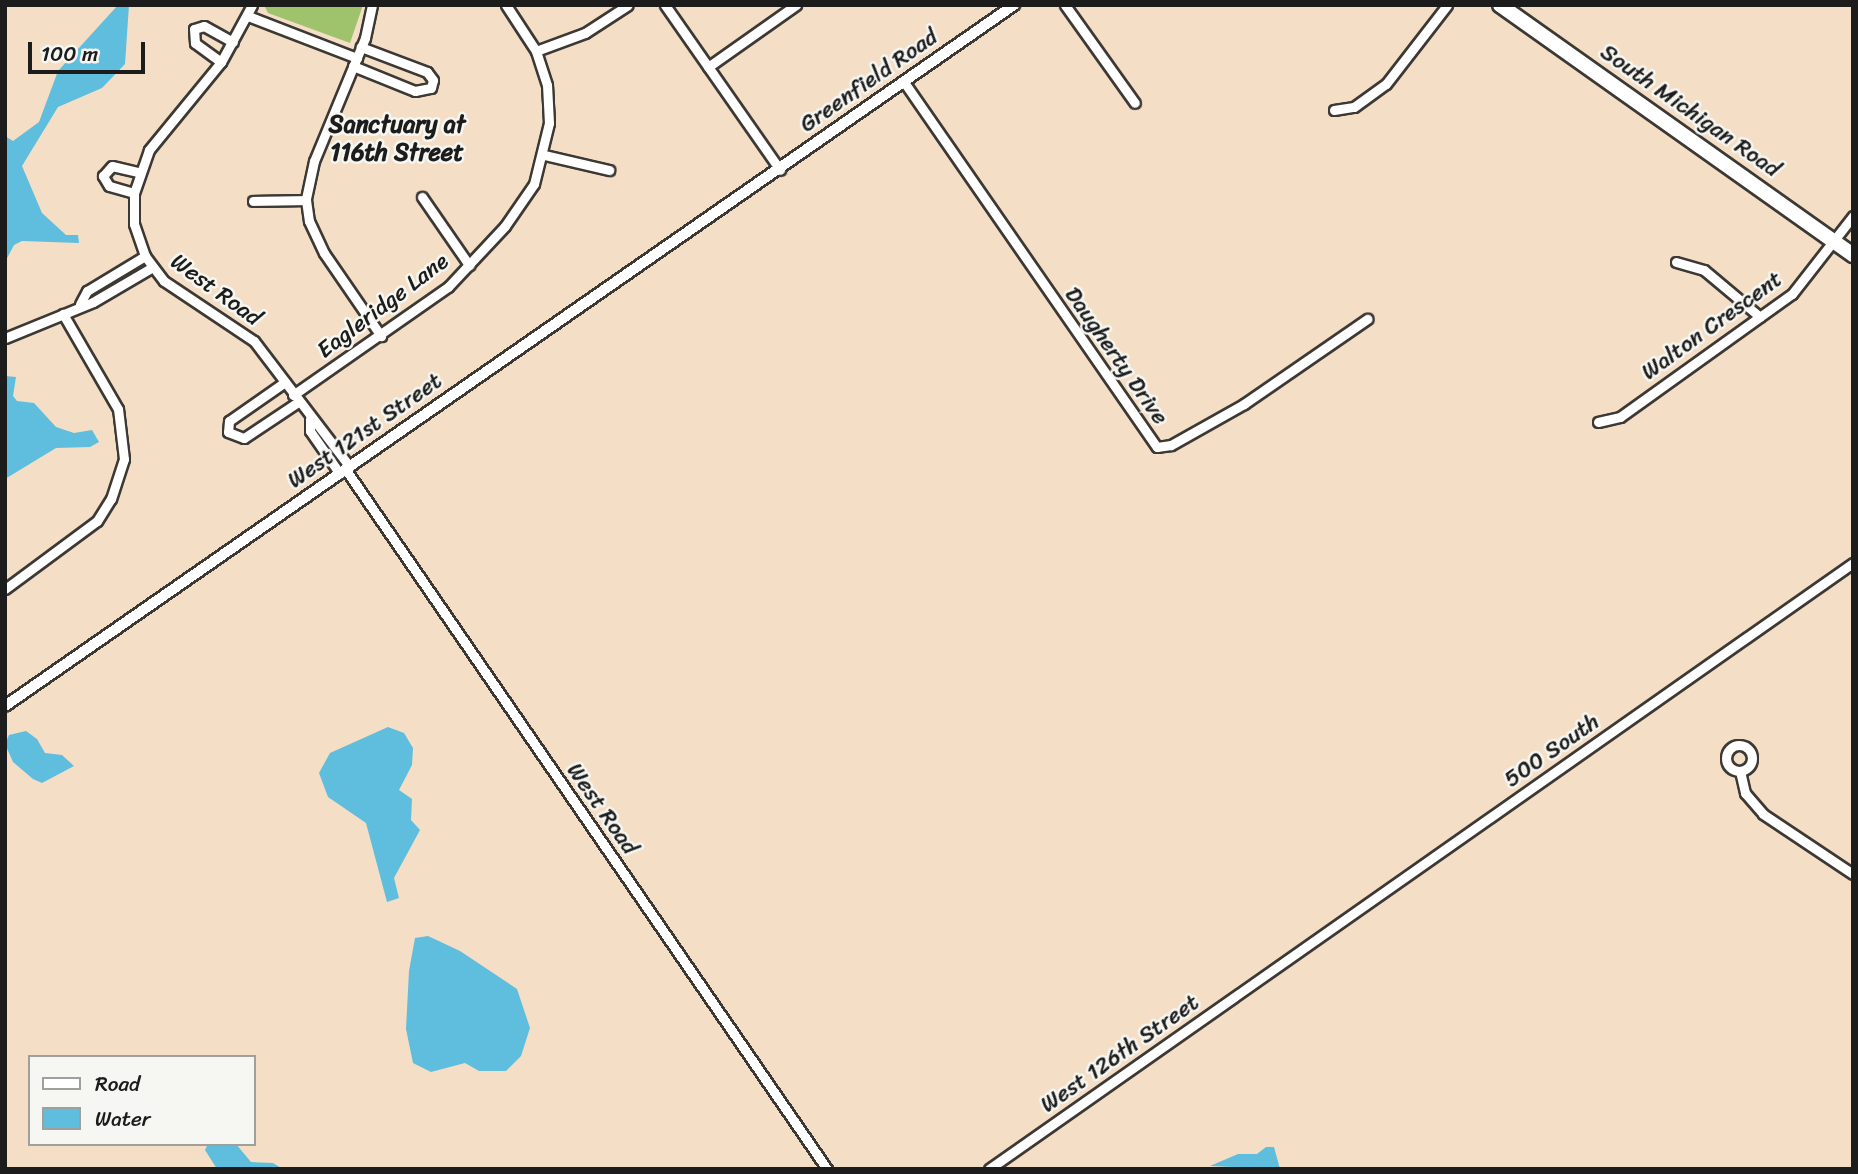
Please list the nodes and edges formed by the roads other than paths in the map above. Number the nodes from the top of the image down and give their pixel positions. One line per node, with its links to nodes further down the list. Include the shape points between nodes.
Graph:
1 (252, 5): 11 (street, West Road)
2 (372, 5): 13 (street)
3 (506, 5): 14 (street, Eagleridge Lane)
4 (628, 5): 14 (street, via 585,33)
5 (665, 5): 17 (street)
6 (796, 5): 17 (street)
7 (1014, 5): 18 (street, Greenfield Road)
8 (1065, 5): 19 (street)
9 (1447, 5): 20 (street, via 1387,84 1354,107)
10 (1500, 5): 31 (main road, South Michigan Road)
11 (248, 16): 12 (street, West Road); 16 (street)
12 (233, 42): 15 (street, West Road); 15 (street, via 204,26 192,33 195,43)
13 (361, 47): 16 (street); 16 (street, via 427,72 433,79 431,88 415,91)
14 (536, 51): 21 (street, Eagleridge Lane, via 549,103)
15 (221, 62): 24 (street, West Road, via 156,141)
16 (355, 62): 28 (street, via 314,161)
17 (708, 67): 23 (street)
18 (904, 82): 23 (street, Greenfield Road); 40 (street, Daugherty Drive, via 1157,447 1171,445 1244,404)
19 (1135, 103)
20 (1334, 110)
21 (544, 155): 22 (street); 35 (street, Eagleridge Lane, via 522,205)
22 (609, 170)
23 (780, 170): 25 (street, Greenfield Road)
24 (139, 172): 26 (street, West Road); 26 (street, via 112,166 103,176 109,186)
25 (749, 191): 46 (street, West 121st Street)
26 (134, 193): 33 (street, West Road, via 134,224)
27 (422, 197): 35 (street)
28 (306, 200): 29 (street); 41 (street, via 309,221 324,253)
29 (253, 201)
30 (1853, 216): 31 (street, Walton Crescent)
31 (1834, 242): 32 (main road, South Michigan Road); 39 (street, Walton Crescent, via 1807,279)
32 (1853, 254)
33 (145, 256): 36 (street, West Road); 37 (street, via 87,291)
34 (1676, 262): 39 (street, via 1716,278)
35 (469, 265): 41 (street, Eagleridge Lane)
36 (153, 267): 37 (street, via 93,302); 43 (street, West Road, via 179,292 241,329)
37 (80, 304): 38 (street)
38 (64, 314): 42 (street); 48 (street, via 118,409 125,444 121,471 106,510 89,531)
39 (1760, 317): 45 (street, Walton Crescent, via 1620,417)
40 (1367, 319)
41 (381, 336): 44 (street, Eagleridge Lane)
42 (5, 338)
43 (285, 382): 44 (street, West Road); 44 (street, Eagleridge Lane, via 229,421 228,432 244,438)
44 (296, 398): 46 (street, West Road, via 310,419 321,424)
45 (1598, 422)
46 (345, 471): 49 (street, West 121st Street); 53 (street, West Road)
47 (1853, 563): 52 (street, 500 South)
48 (5, 589)
49 (5, 706)
50 (1740, 771): 51 (street, via 1745,793 1763,814)
51 (1853, 874)
52 (1273, 970): 54 (street, West 126th Street)
53 (827, 1169)
54 (989, 1169)

